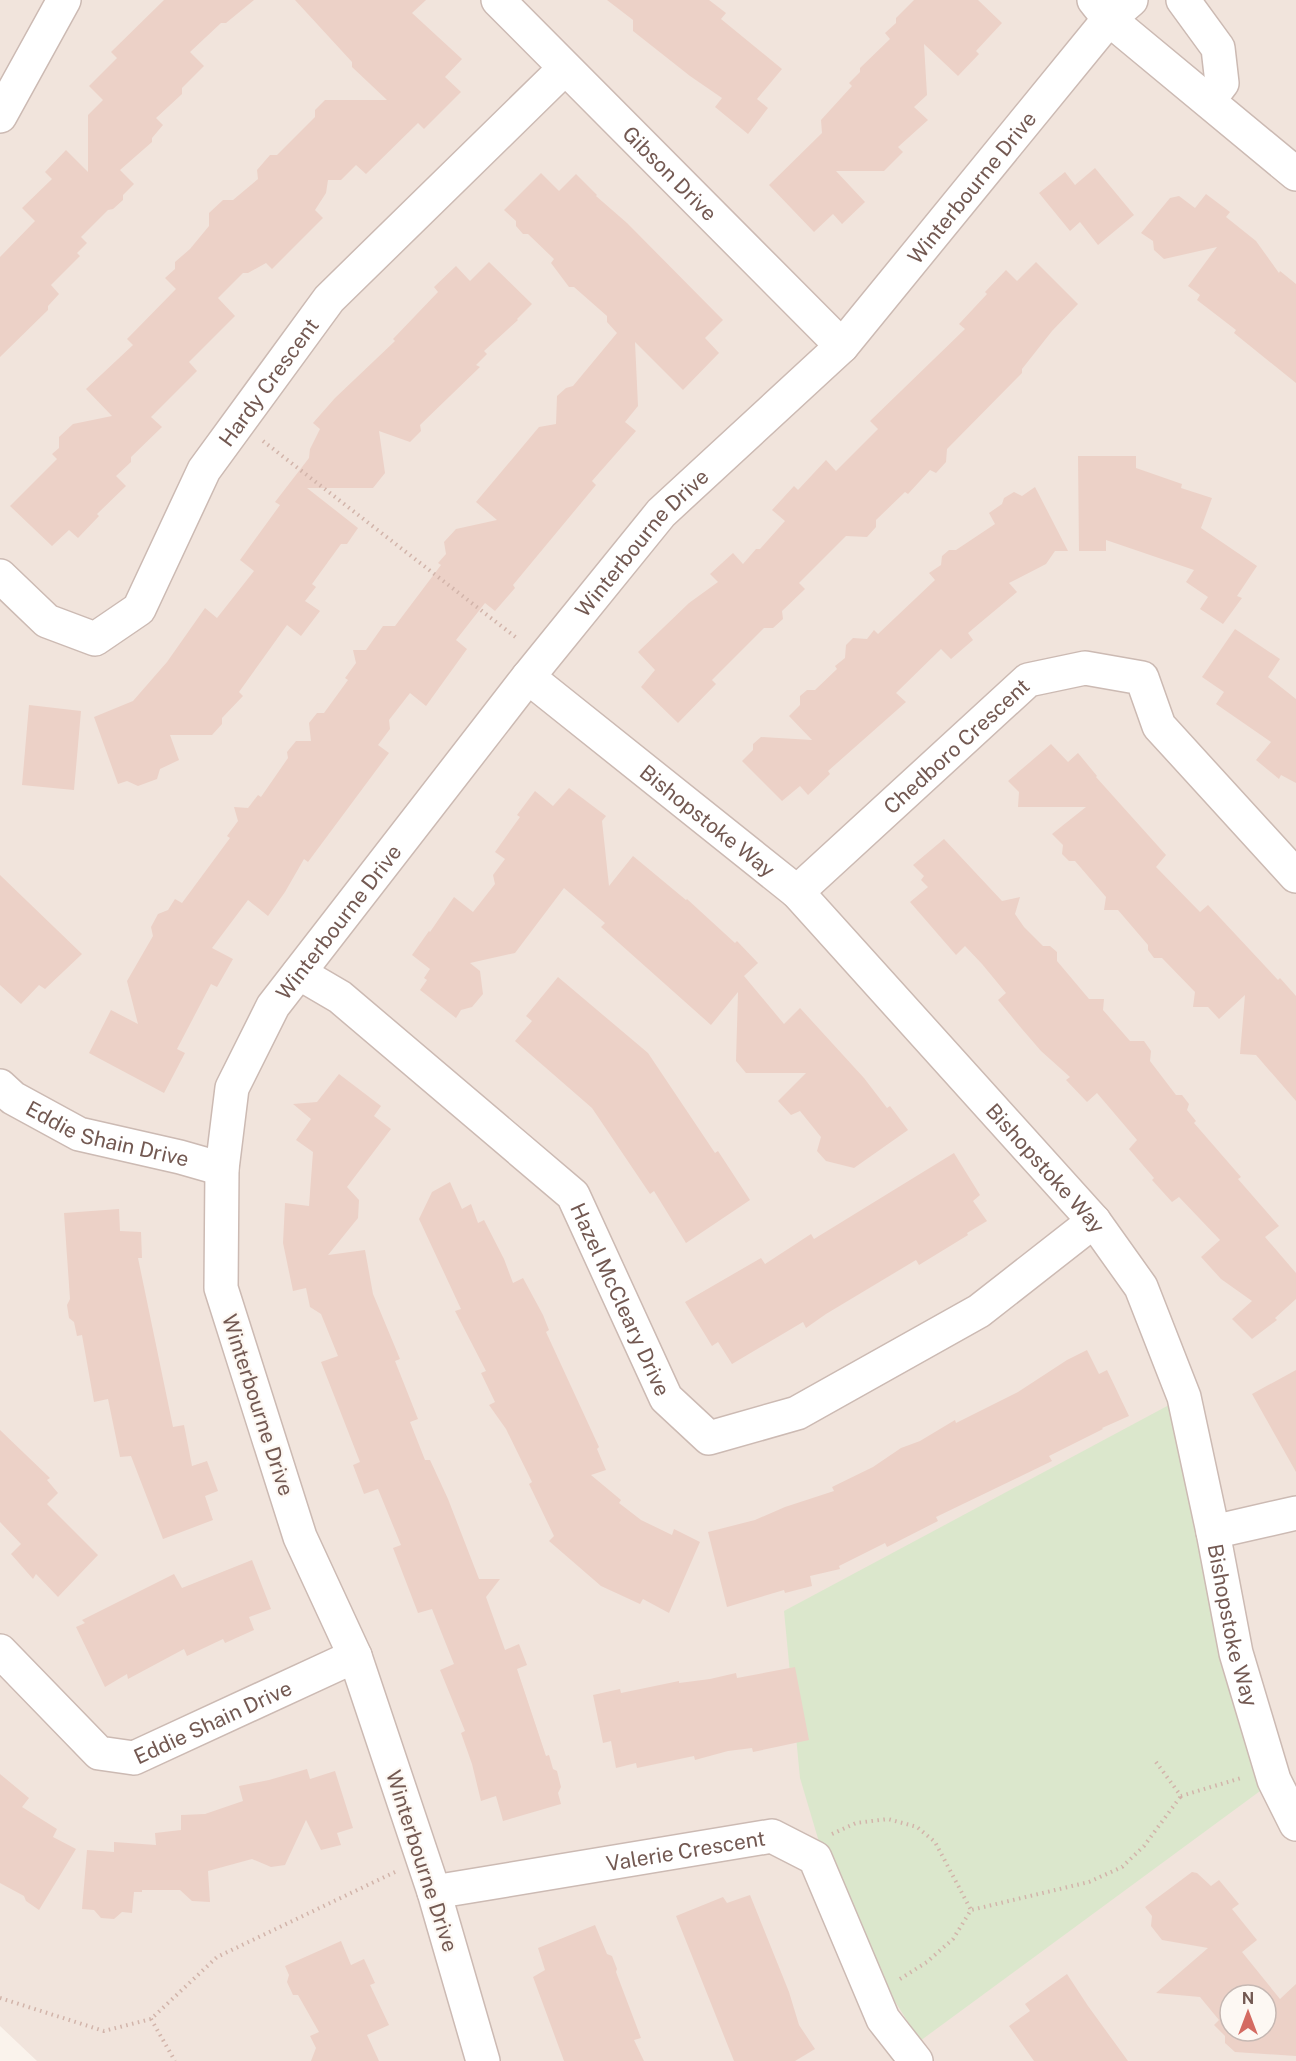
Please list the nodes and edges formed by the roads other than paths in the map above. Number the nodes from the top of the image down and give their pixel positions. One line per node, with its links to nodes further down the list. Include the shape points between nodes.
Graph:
1 (64, 0): 7 (street)
2 (498, 0): 5 (street, Gibson Drive)
3 (1183, 0): 6 (street, via 1218,48 1222,83)
4 (1111, 6): 6 (street); 9 (street, Winterbourne Drive)
5 (565, 68): 9 (street, Gibson Drive); 10 (street, Hardy Crescent, via 329,299 204,470 139,609 95,639 47,621)
6 (1209, 100): 8 (street)
7 (0, 116)
8 (1296, 174)
9 (842, 346): 11 (street, Winterbourne Drive, via 661,513)
10 (0, 576)
11 (536, 668): 13 (street, Bishopstoke Way); 14 (street, Winterbourne Drive)
12 (1296, 876): 13 (street, Chedboro Crescent, via 1159,726 1142,678 1085,668 1028,680)
13 (797, 891): 17 (street, Bishopstoke Way)
14 (299, 973): 16 (street, Winterbourne Drive, via 273,1006 232,1088); 17 (street, Hazel McCleary Drive, via 340,997 573,1195 666,1398 709,1438 797,1413 969,1317)
15 (0, 1086): 16 (street, Eddie Shain Drive, via 13,1098 79,1134)
16 (222, 1169): 21 (street, Winterbourne Drive, via 221,1288 300,1537)
17 (1094, 1221): 19 (street, Bishopstoke Way, via 1141,1287 1171,1364 1184,1398)
18 (1296, 1513): 19 (street)
19 (1213, 1532): 22 (street, Bishopstoke Way, via 1236,1653 1270,1769)
20 (0, 1652): 21 (street, Eddie Shain Drive, via 99,1753 134,1758)
21 (355, 1656): 23 (street, Winterbourne Drive)
22 (1296, 1824)
23 (434, 1892): 24 (street, Winterbourne Drive); 25 (street, Valerie Crescent, via 772,1836 815,1858 883,2019)
24 (483, 2061)
25 (916, 2061)

